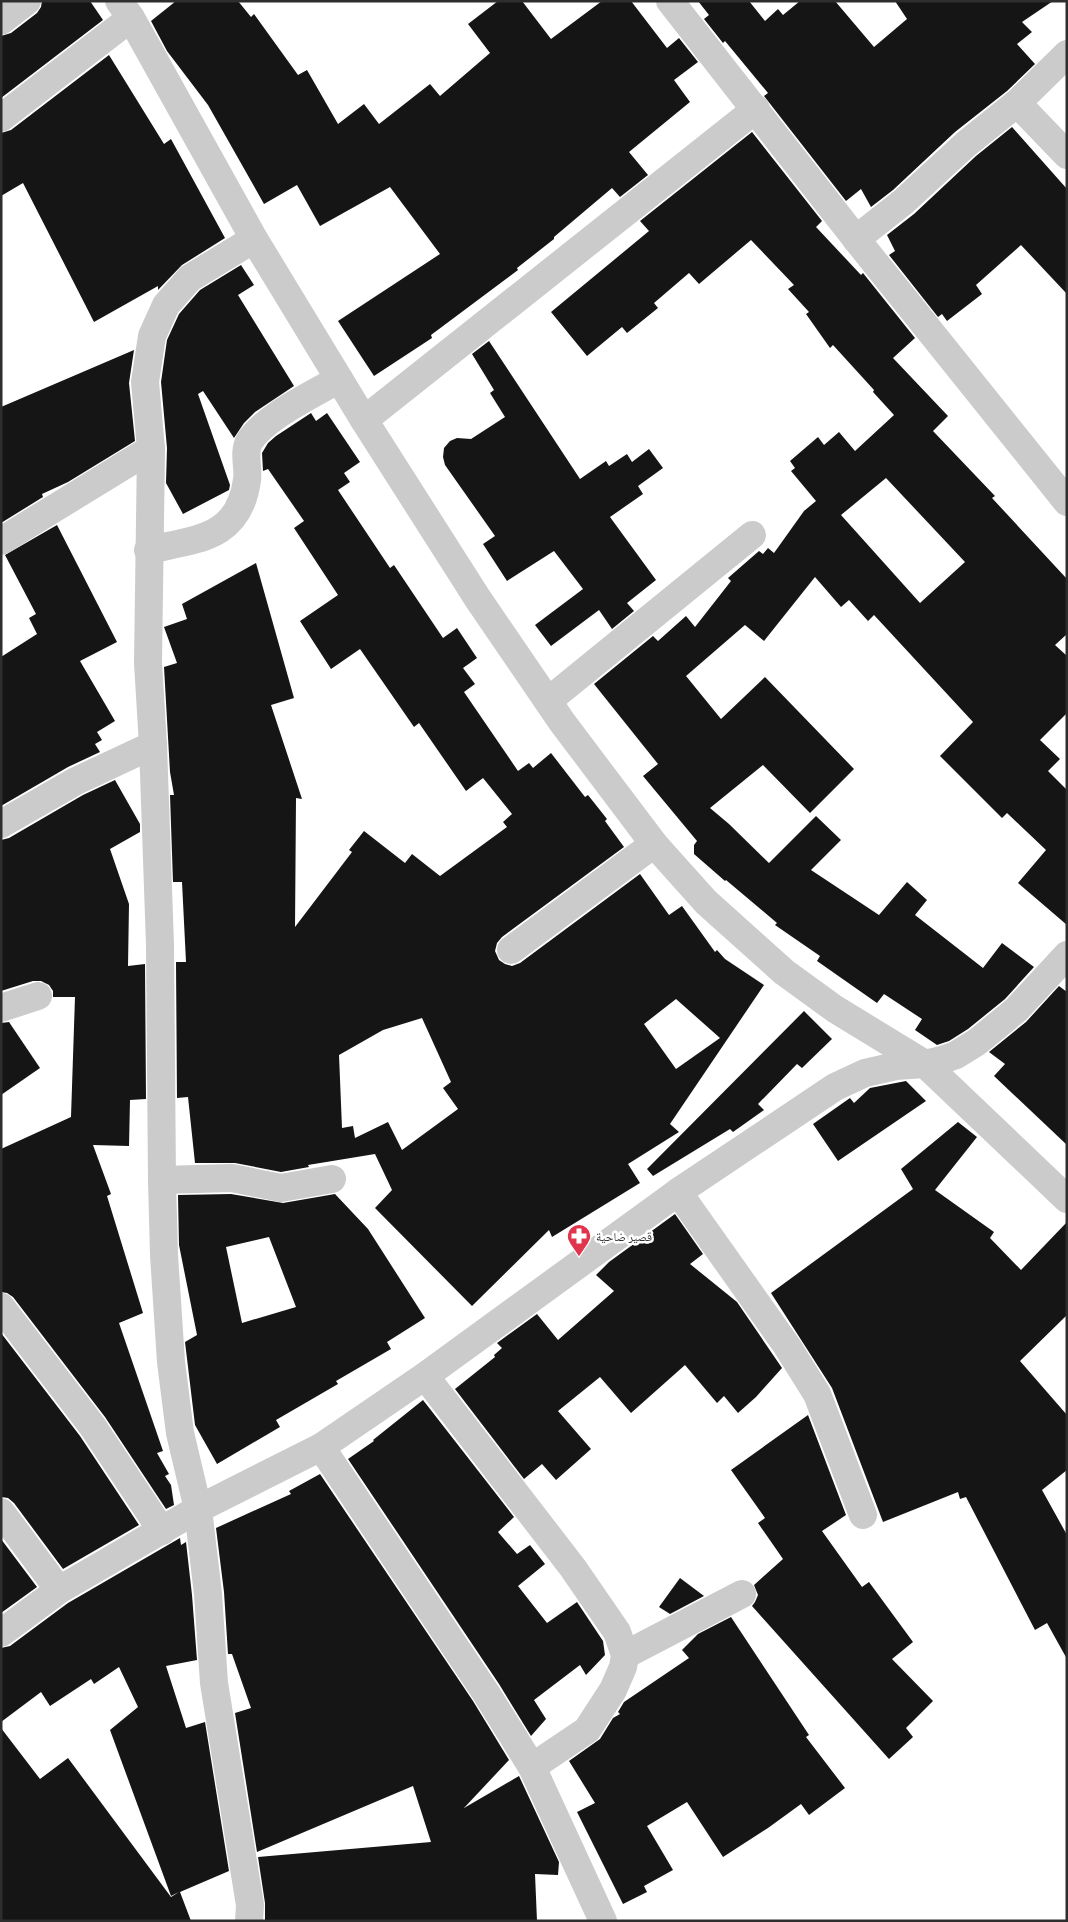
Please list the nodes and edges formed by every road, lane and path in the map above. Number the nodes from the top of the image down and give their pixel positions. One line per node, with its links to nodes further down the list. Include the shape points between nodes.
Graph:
1 (26, 1): 4 (street)
2 (670, 1): 7 (street)
3 (125, 6): 8 (street); 10 (street)
4 (1, 21)
5 (1067, 54): 6 (street)
6 (1017, 103): 9 (street); 11 (street)
7 (756, 109): 11 (street); 13 (street)
8 (1, 118)
9 (1067, 155)
10 (254, 239): 12 (street); 14 (street, via 190,278 166,305 152,336 145,382)
11 (856, 239): 15 (street)
12 (339, 379): 13 (street); 18 (street, via 265,424 248,443 245,493 240,509 229,523 208,536)
13 (364, 420): 19 (street, via 478,599)
14 (151, 448): 17 (street); 18 (street)
15 (1067, 502)
16 (752, 535): 19 (street)
17 (1, 541)
18 (148, 550): 20 (street, via 148,663)
19 (548, 701): 22 (street)
20 (153, 745): 21 (street, via 76,781); 29 (street, via 160,945)
21 (1, 824)
22 (654, 844): 23 (street); 27 (street, via 706,902 784,972 835,1009)
23 (511, 950)
24 (1067, 955): 27 (street, via 996,1028 956,1055)
25 (38, 996): 26 (street)
26 (1, 1008)
27 (925, 1064): 30 (street, via 864,1073 835,1088); 31 (street)
28 (332, 1179): 29 (street, via 281,1188 232,1178)
29 (162, 1180): 35 (street, via 171,1362 180,1433)
30 (678, 1192): 33 (street); 37 (street, via 817,1394)
31 (1067, 1199)
32 (1, 1307): 38 (street, via 93,1427)
33 (425, 1376): 34 (street); 42 (street, via 573,1568 617,1632)
34 (321, 1447): 35 (street); 43 (street)
35 (198, 1509): 38 (street); 44 (street, via 214,1683 250,1905)
36 (1, 1512): 39 (street)
37 (863, 1515)
38 (162, 1531): 39 (street)
39 (59, 1590): 41 (street)
40 (742, 1594): 42 (street)
41 (1, 1633)
42 (625, 1655): 43 (street, via 613,1690 587,1730)
43 (532, 1767): 45 (street)
44 (249, 1921)
45 (603, 1921)

